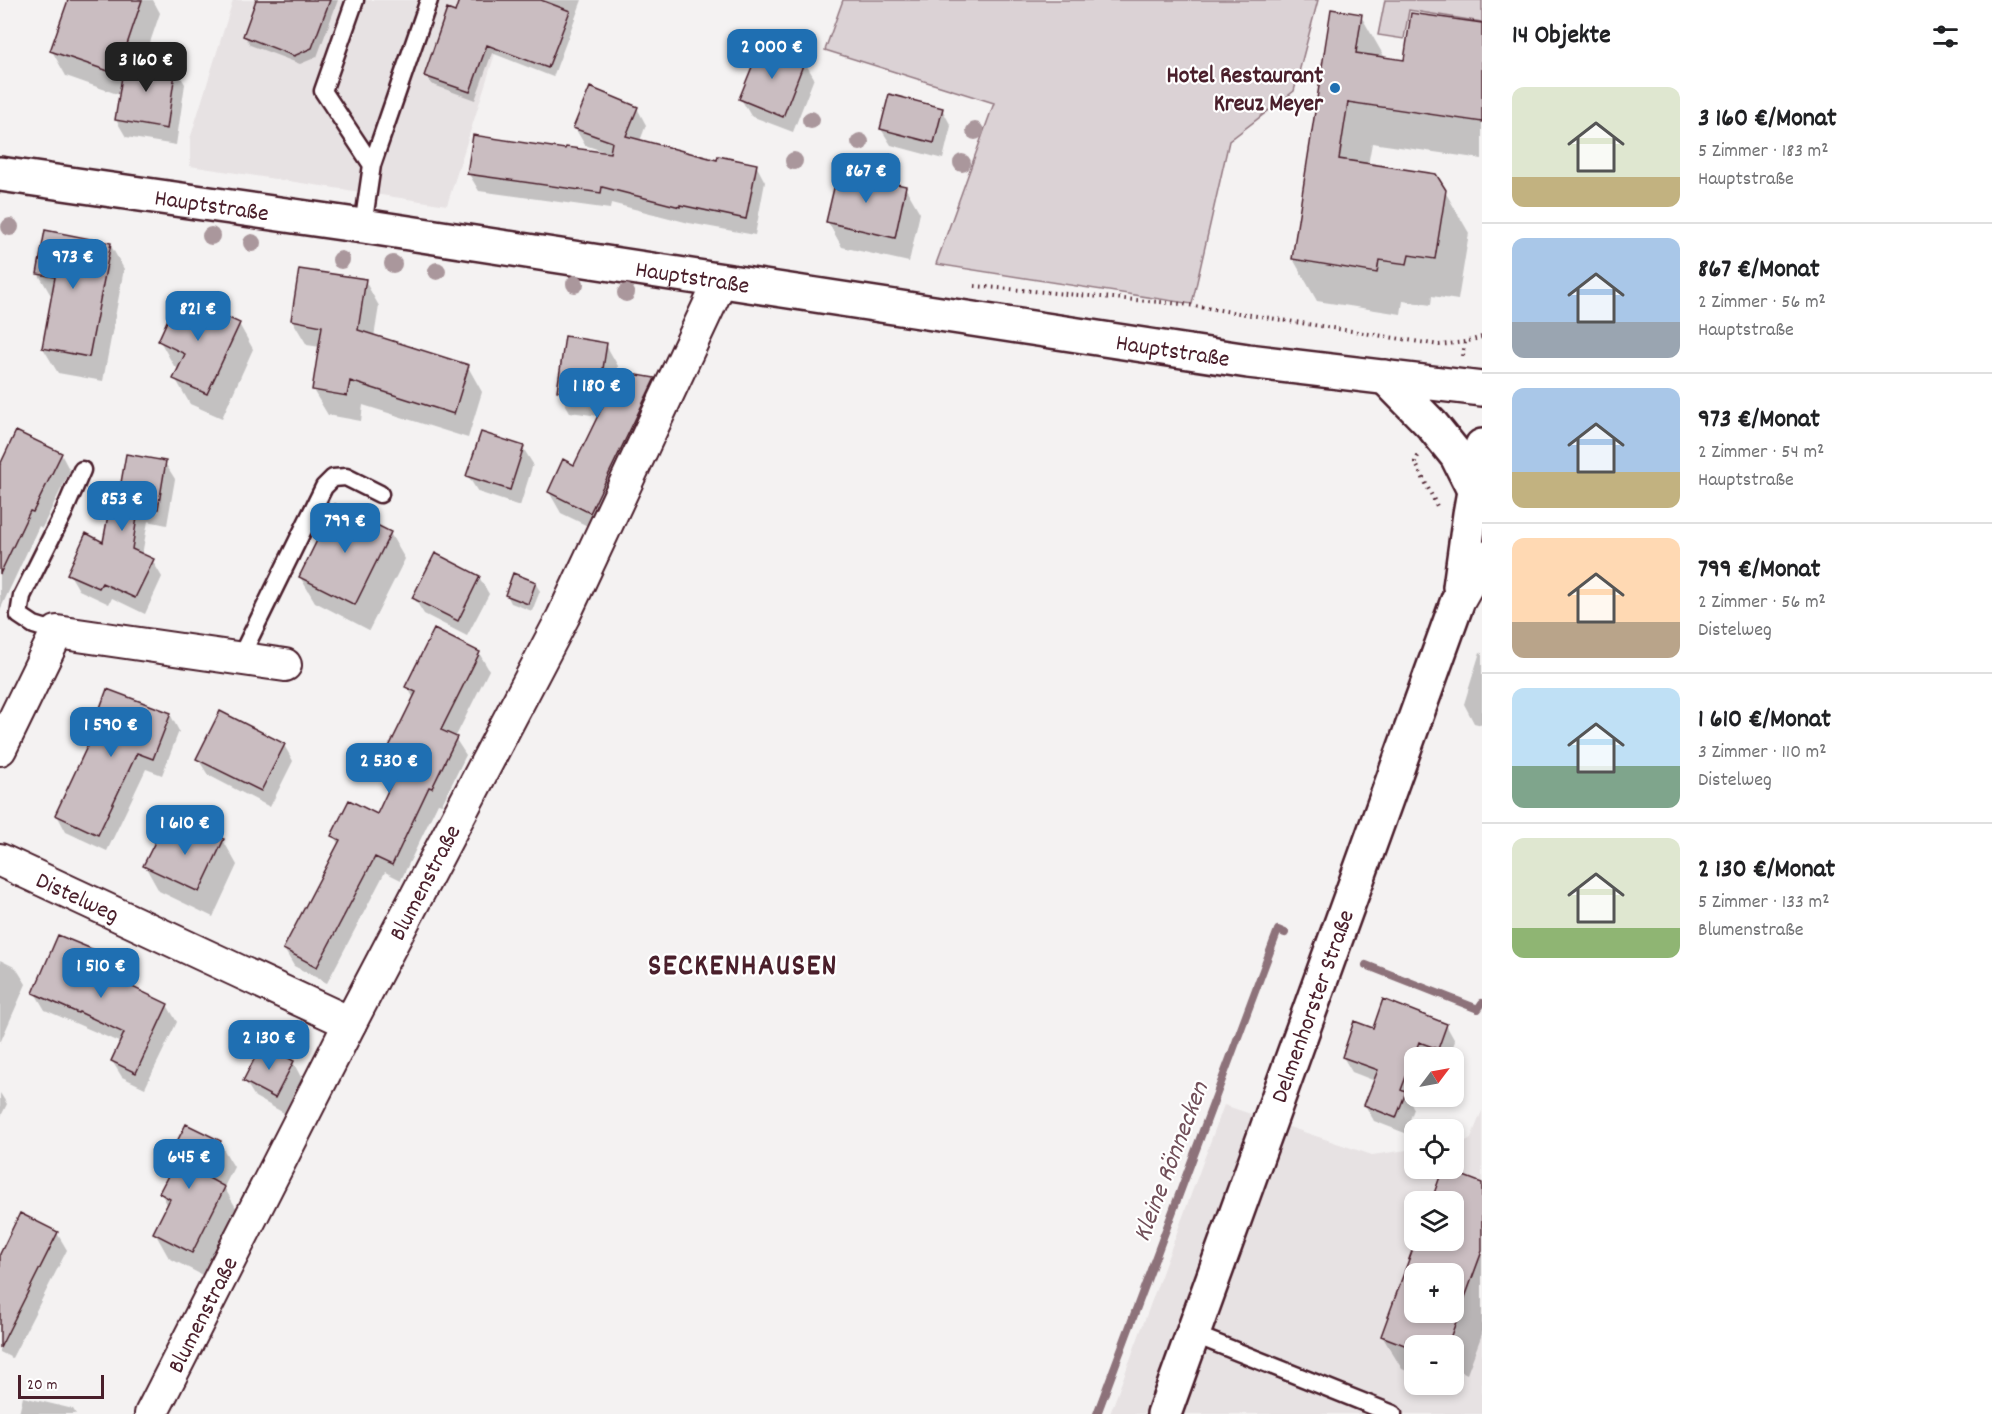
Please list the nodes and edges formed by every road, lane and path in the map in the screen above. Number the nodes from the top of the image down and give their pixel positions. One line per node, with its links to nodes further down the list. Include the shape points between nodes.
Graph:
1 (355, 0): 3 (lane, via 323,91)
2 (429, 0): 3 (lane)
3 (372, 165): 5 (lane)
4 (0, 174): 5 (main road, Hauptstraße)
5 (363, 226): 6 (main road, Hauptstraße)
6 (721, 280): 8 (main road, Hauptstraße, via 1248,362); 23 (street, Blumenstraße, via 563,617)
7 (1465, 342): 9 (path)
8 (1386, 377): 9 (main road, Hauptstraße); 10 (main road)
9 (1471, 387)
10 (1440, 435): 13 (main road, via 1457,456); 15 (path, via 1415,462 1438,507)
11 (1482, 446): 13 (main road, Delmenhorster Straße)
12 (82, 470): 18 (lane, via 22,596 19,615 34,626)
13 (1474, 490): 17 (main road, Delmenhorster Straße)
14 (380, 494): 19 (lane, via 346,477 333,478 324,487)
15 (1438, 518)
16 (1482, 558): 17 (main road, Delmenhorster Straße)
17 (1458, 600): 24 (main road, Delmenhorster Straße)
18 (57, 632): 19 (street); 21 (street)
19 (240, 658): 20 (street)
20 (285, 665)
21 (0, 750)
22 (0, 860): 23 (street, Distelweg)
23 (350, 1023): 25 (street, Blumenstraße)
24 (1193, 1334): 26 (main road, Delmenhorster Straße); 27 (lane)
25 (151, 1414)
26 (1164, 1414)
27 (1393, 1414)

